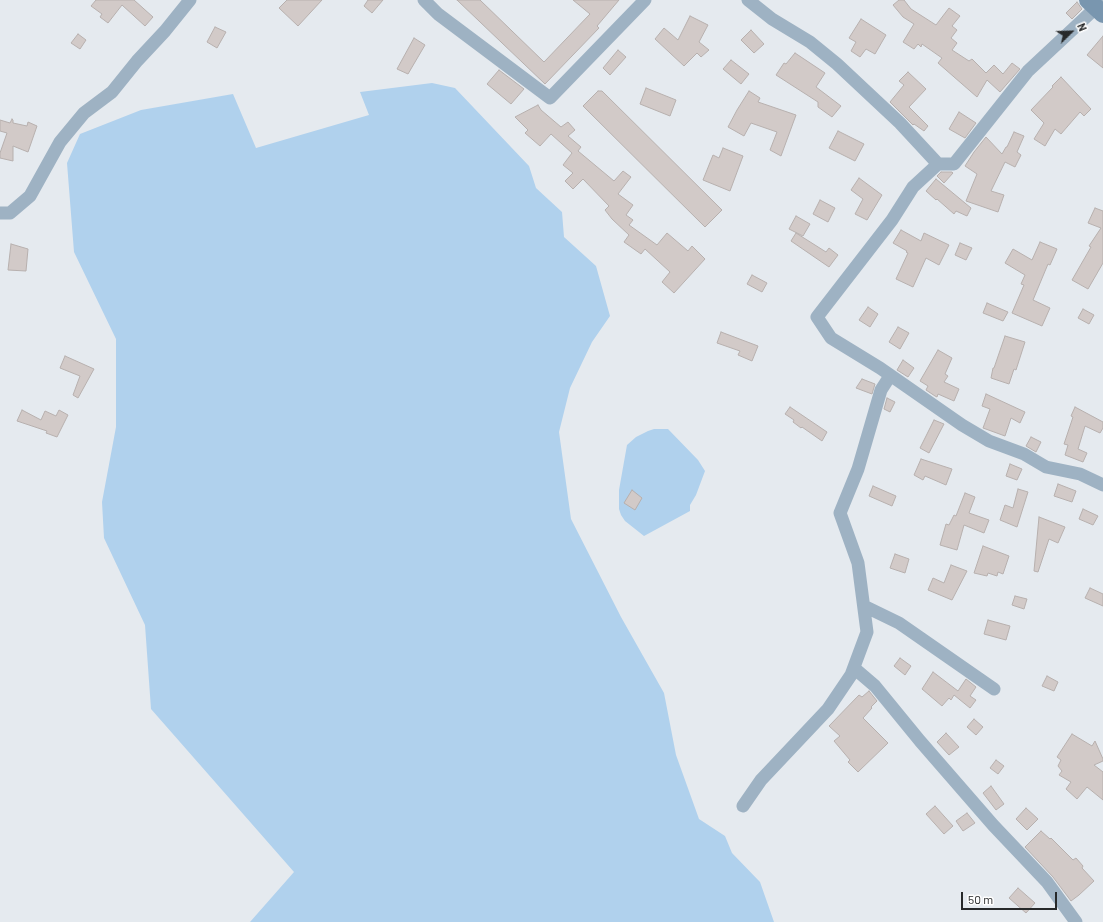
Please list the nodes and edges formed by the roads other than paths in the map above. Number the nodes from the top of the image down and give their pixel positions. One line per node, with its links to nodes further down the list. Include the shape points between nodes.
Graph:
1 (190, 0): 7 (street, via 112,92 84,113 60,142 30,196 10,213)
2 (424, 0): 3 (street, via 438,14 550,98)
3 (644, 0)
4 (748, 0): 6 (street, via 772,19 810,42 837,64 900,123)
5 (1098, 6): 6 (street, via 1028,71 954,164)
6 (938, 164): 8 (street, via 913,187 892,220 817,317 831,338)
7 (0, 213)
8 (890, 376): 9 (street, via 989,441 1024,454 1046,467 1080,474); 10 (street, via 881,390 858,469 840,513 858,563)
9 (1103, 485)
10 (864, 606): 11 (street, via 867,632); 12 (street, via 899,623)
11 (854, 668): 13 (street, via 828,709 761,780); 14 (street, via 875,686 987,819 1047,882)
12 (994, 689)
13 (743, 806)
14 (1076, 922)

